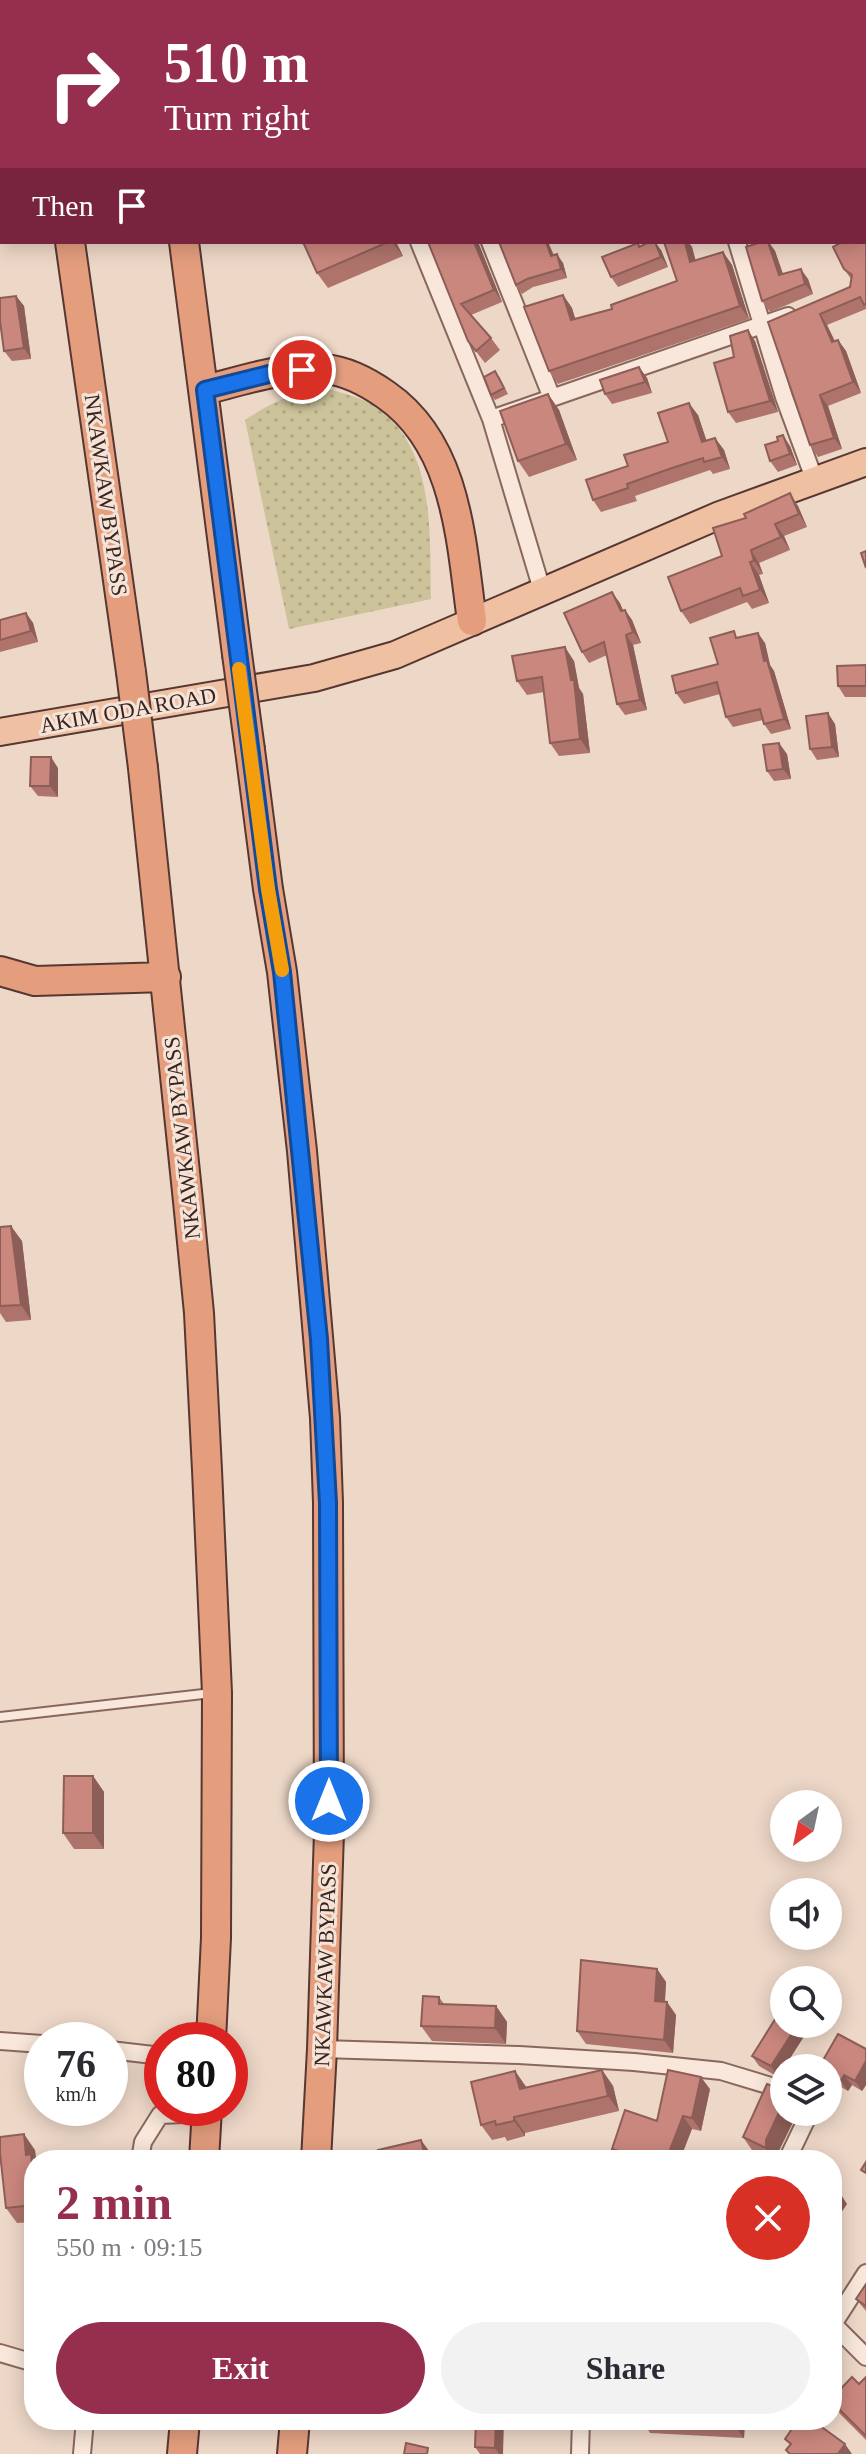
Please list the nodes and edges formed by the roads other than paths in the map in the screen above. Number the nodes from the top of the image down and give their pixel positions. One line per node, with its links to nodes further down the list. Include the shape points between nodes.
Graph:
1 (0, 172): 2 (street)
2 (0, 184)
3 (70, 244): 19 (highway, NKAWKAW BYPASS, bridge, via 131,672)
4 (184, 244): 10 (highway, NKAWKAW BYPASS)
5 (420, 244): 12 (street)
6 (491, 244): 11 (street)
7 (738, 244): 9 (street)
8 (807, 308): 9 (street)
9 (764, 326): 11 (street); 14 (street)
10 (205, 390): 16 (highway, via 277,372 327,369 370,383 404,407 428,437 450,488); 25 (highway, NKAWKAW BYPASS, bridge, via 284,987 325,1418 330,1785)
11 (552, 398): 12 (street)
12 (491, 419): 15 (street)
13 (866, 462): 14 (main road, AKIM ODA ROAD)
14 (815, 481): 15 (main road, AKIM ODA ROAD)
15 (542, 590): 16 (main road, AKIM ODA ROAD)
16 (472, 621): 17 (main road, AKIM ODA ROAD, via 395,655 314,678)
17 (0, 732)
18 (0, 971): 19 (highway, via 35,981)
19 (166, 977): 20 (highway, NKAWKAW BYPASS, via 199,1313)
20 (217, 1693): 21 (lane); 22 (highway, NKAWKAW BYPASS)
21 (0, 1717)
22 (212, 2022)
23 (0, 2041): 24 (street)
24 (24, 2043)
25 (322, 2049): 26 (street, via 634,2062 721,2071); 32 (highway, NKAWKAW BYPASS)
26 (770, 2086)
27 (153, 2126): 30 (street)
28 (206, 2126): 31 (highway)
29 (803, 2126): 33 (street)
30 (142, 2150)
31 (205, 2150)
32 (317, 2150)
33 (792, 2150)
34 (866, 2273): 35 (street)
35 (842, 2309)
36 (842, 2334): 38 (street)
37 (0, 2353): 39 (street)
38 (866, 2357)
39 (24, 2360)
40 (84, 2430): 44 (street)
41 (184, 2430): 45 (highway)
42 (294, 2430): 46 (highway)
43 (581, 2430): 47 (street)
44 (82, 2454)
45 (182, 2454)
46 (292, 2454)
47 (580, 2454)

